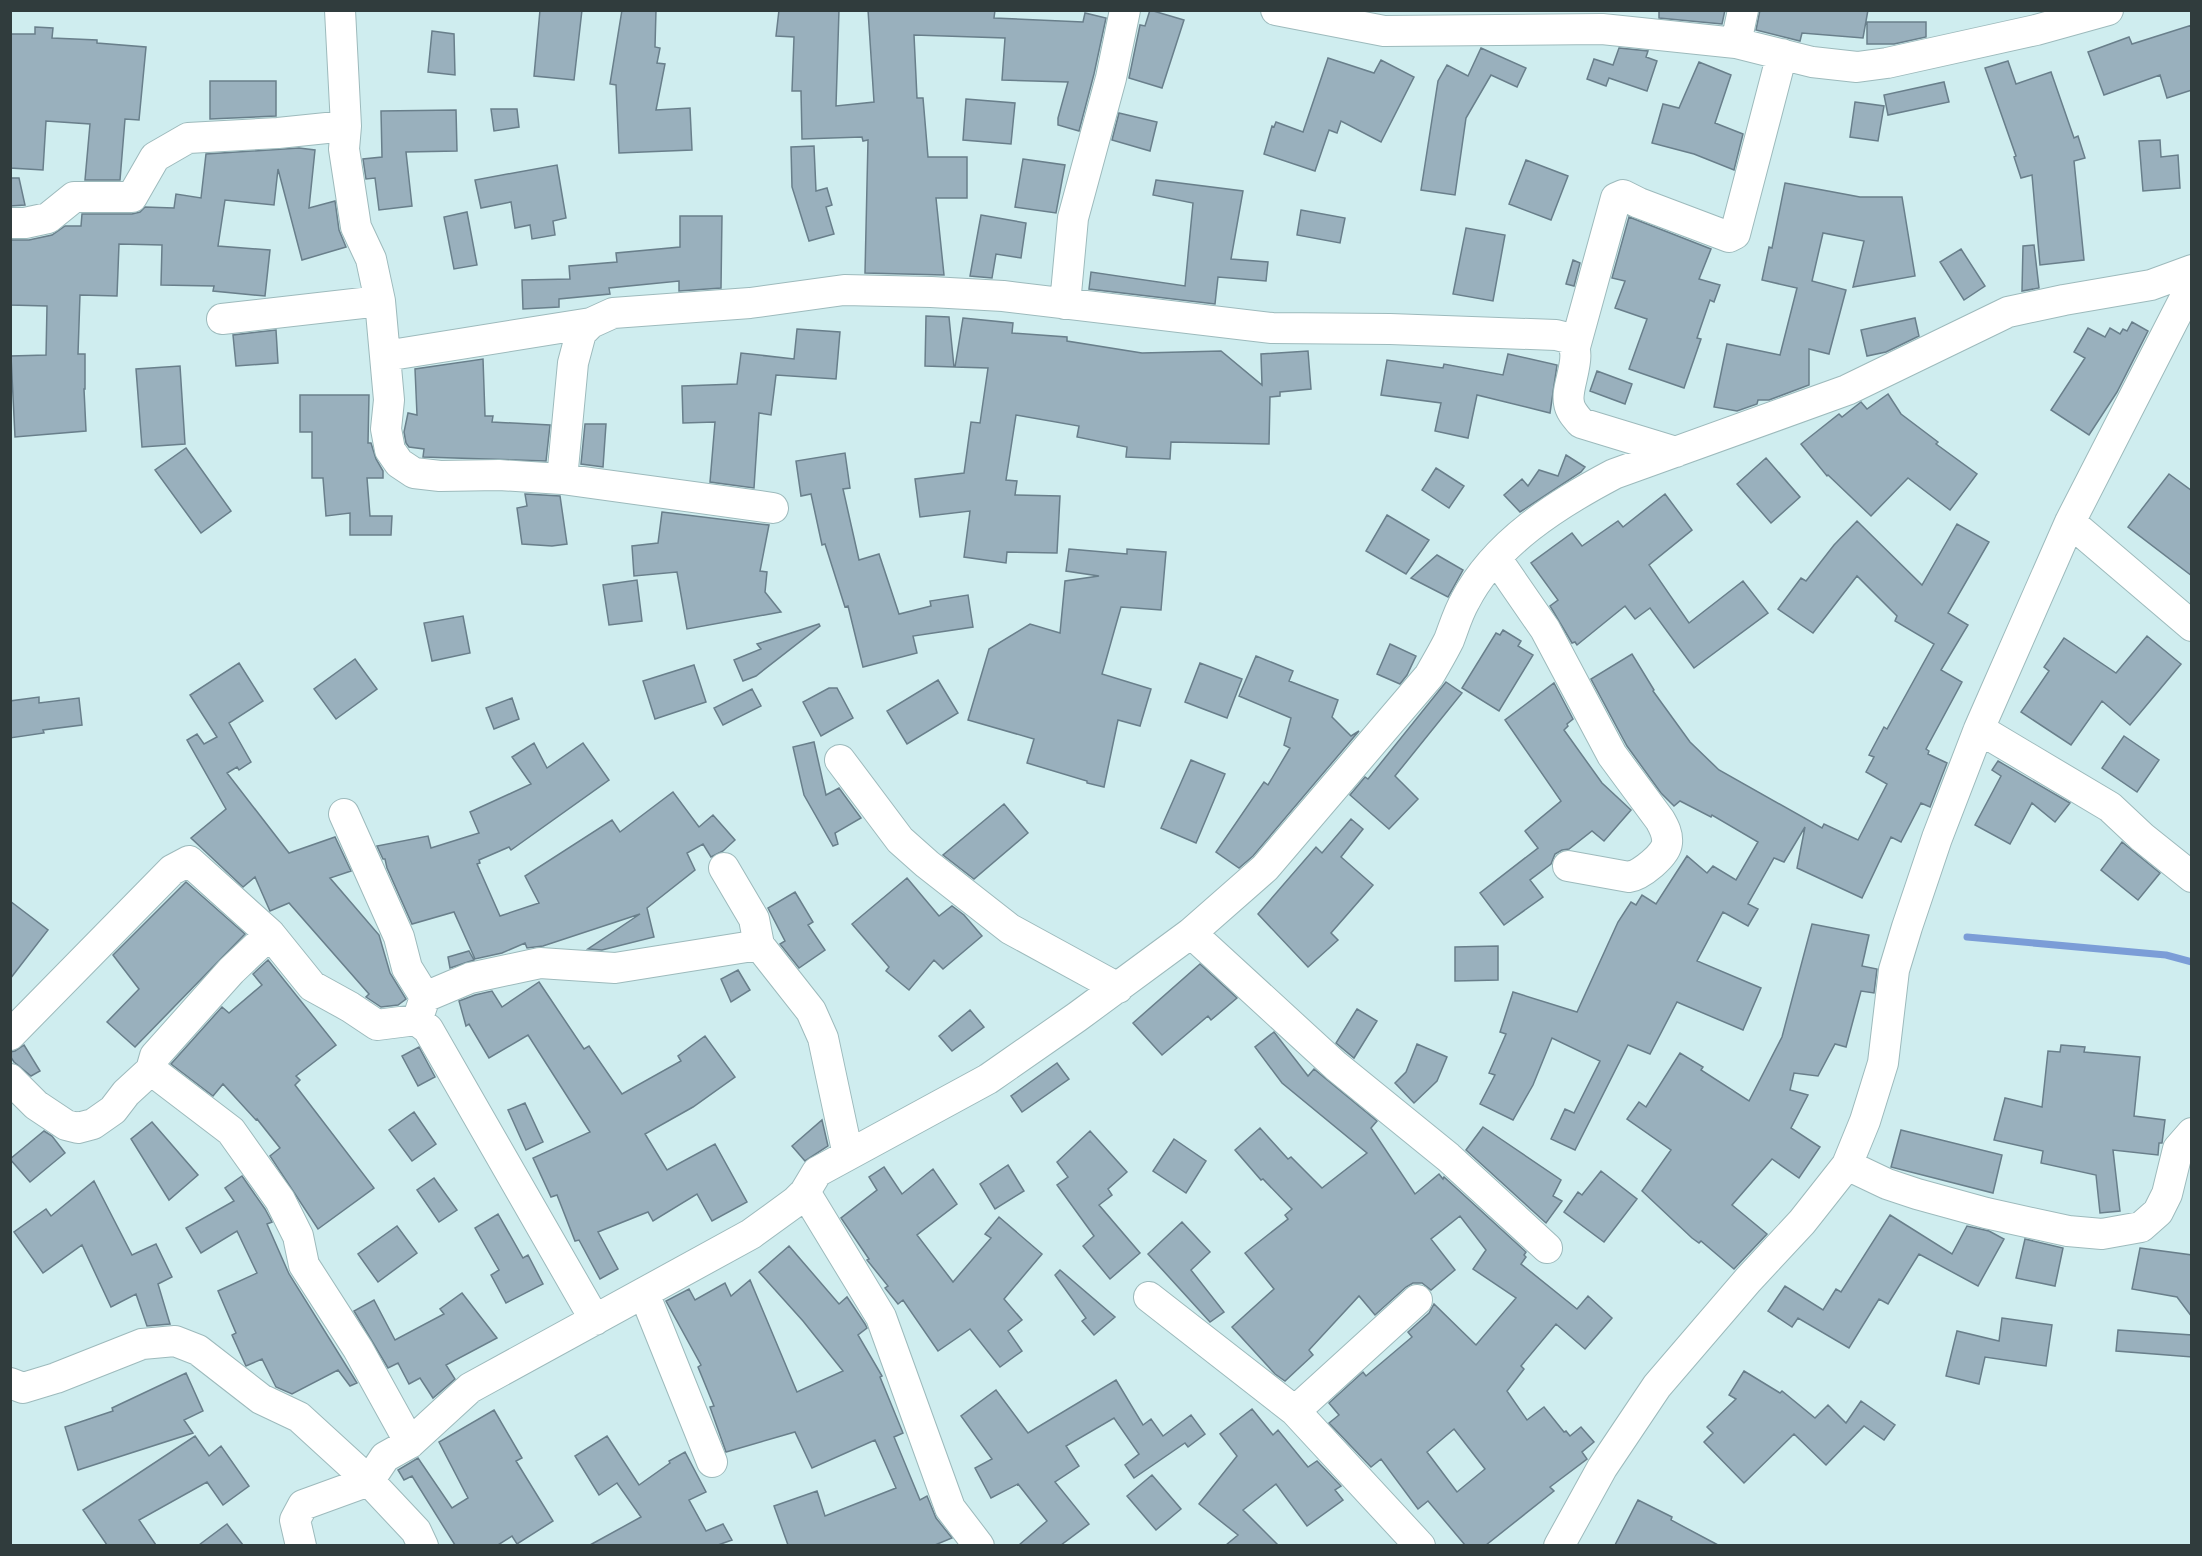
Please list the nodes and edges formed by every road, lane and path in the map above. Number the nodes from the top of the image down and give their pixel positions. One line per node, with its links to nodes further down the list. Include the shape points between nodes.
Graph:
1 (340, 10): 8 (street)
2 (1125, 10): 13 (street, via 1073,218)
3 (1276, 10): 6 (street, via 1384,30 1602,29)
4 (1743, 10): 6 (street)
5 (2108, 10): 7 (street, via 2036,30 1867,66 1812,62)
6 (1736, 43): 7 (street)
7 (1782, 54): 16 (street, via 1735,234 1729,237 1623,195 1616,198)
8 (346, 126): 9 (street, via 188,138 156,158 132,197 74,197 48,218); 12 (street, via 344,149 356,227 371,259)
9 (10, 223)
10 (2192, 270): 18 (street, via 2151,285 2008,312 1847,390)
11 (2192, 284): 21 (street)
12 (380, 301): 14 (street); 17 (street)
13 (1065, 304): 15 (street, via 1003,296 844,290 750,303 613,313); 16 (street, via 1272,328 1556,335 1568,338)
14 (222, 319)
15 (591, 323): 17 (street); 19 (street, via 581,333 573,363)
16 (1575, 347): 18 (street, via 1568,401 1581,423)
17 (385, 356): 19 (street, via 389,400 386,429 390,450 399,463 414,473 440,476)
18 (1676, 452): 22 (street, via 1614,474 1583,490 1515,538)
19 (562, 479): 20 (street)
20 (773, 508)
21 (2070, 522): 23 (street); 24 (street)
22 (1496, 558): 27 (street, via 1545,629 1612,755 1666,830 1666,848 1636,876); 30 (street, via 1464,602 1429,676 1264,868)
23 (2192, 626)
24 (1979, 729): 29 (street, via 2110,807); 40 (street, via 1907,927 1894,970 1883,1063)
25 (840, 759): 33 (street, via 900,840 927,864 1010,929)
26 (344, 814): 34 (street, via 399,937)
27 (1568, 866)
28 (724, 868): 32 (street, via 754,920)
29 (2192, 877)
30 (1191, 933): 33 (street); 42 (street, via 1336,1066 1448,1157)
31 (270, 934): 34 (street, via 312,986 377,1025); 35 (street, via 189,861 172,870); 36 (street, via 231,971 155,1056)
32 (759, 945): 34 (street, via 615,968 540,963 470,978); 39 (street, via 811,1011 824,1038)
33 (1118, 988): 39 (street, via 988,1079)
34 (421, 1009): 46 (street, via 428,1029)
35 (10, 1035)
36 (151, 1070): 37 (street, via 113,1110 93,1124 78,1128 66,1125 36,1105); 49 (street, via 231,1131 280,1200 298,1236 304,1265 358,1349)
37 (10, 1079)
38 (2192, 1133): 40 (street, via 2178,1149 2167,1194 2158,1212 2141,1227 2102,1234 2068,1231 1986,1213 1887,1184)
39 (848, 1155): 41 (street, via 817,1172)
40 (1847, 1165): 56 (street, via 1802,1222 1657,1386 1602,1468)
41 (805, 1192): 43 (street, via 751,1234); 54 (street, via 881,1317 950,1508)
42 (1547, 1248)
43 (644, 1293): 46 (street); 50 (street)
44 (1149, 1297): 48 (street)
45 (1417, 1300): 48 (street)
46 (595, 1320): 49 (street, via 470,1388)
47 (10, 1383): 51 (street, via 24,1388 142,1344 175,1341 198,1350 261,1399 299,1417)
48 (1295, 1411): 55 (street)
49 (410, 1443): 51 (street, via 385,1456)
50 (712, 1462)
51 (369, 1481): 52 (street, via 303,1505 295,1520); 53 (street, via 416,1531)
52 (301, 1545)
53 (423, 1545)
54 (979, 1545)
55 (1420, 1545)
56 (1559, 1545)

